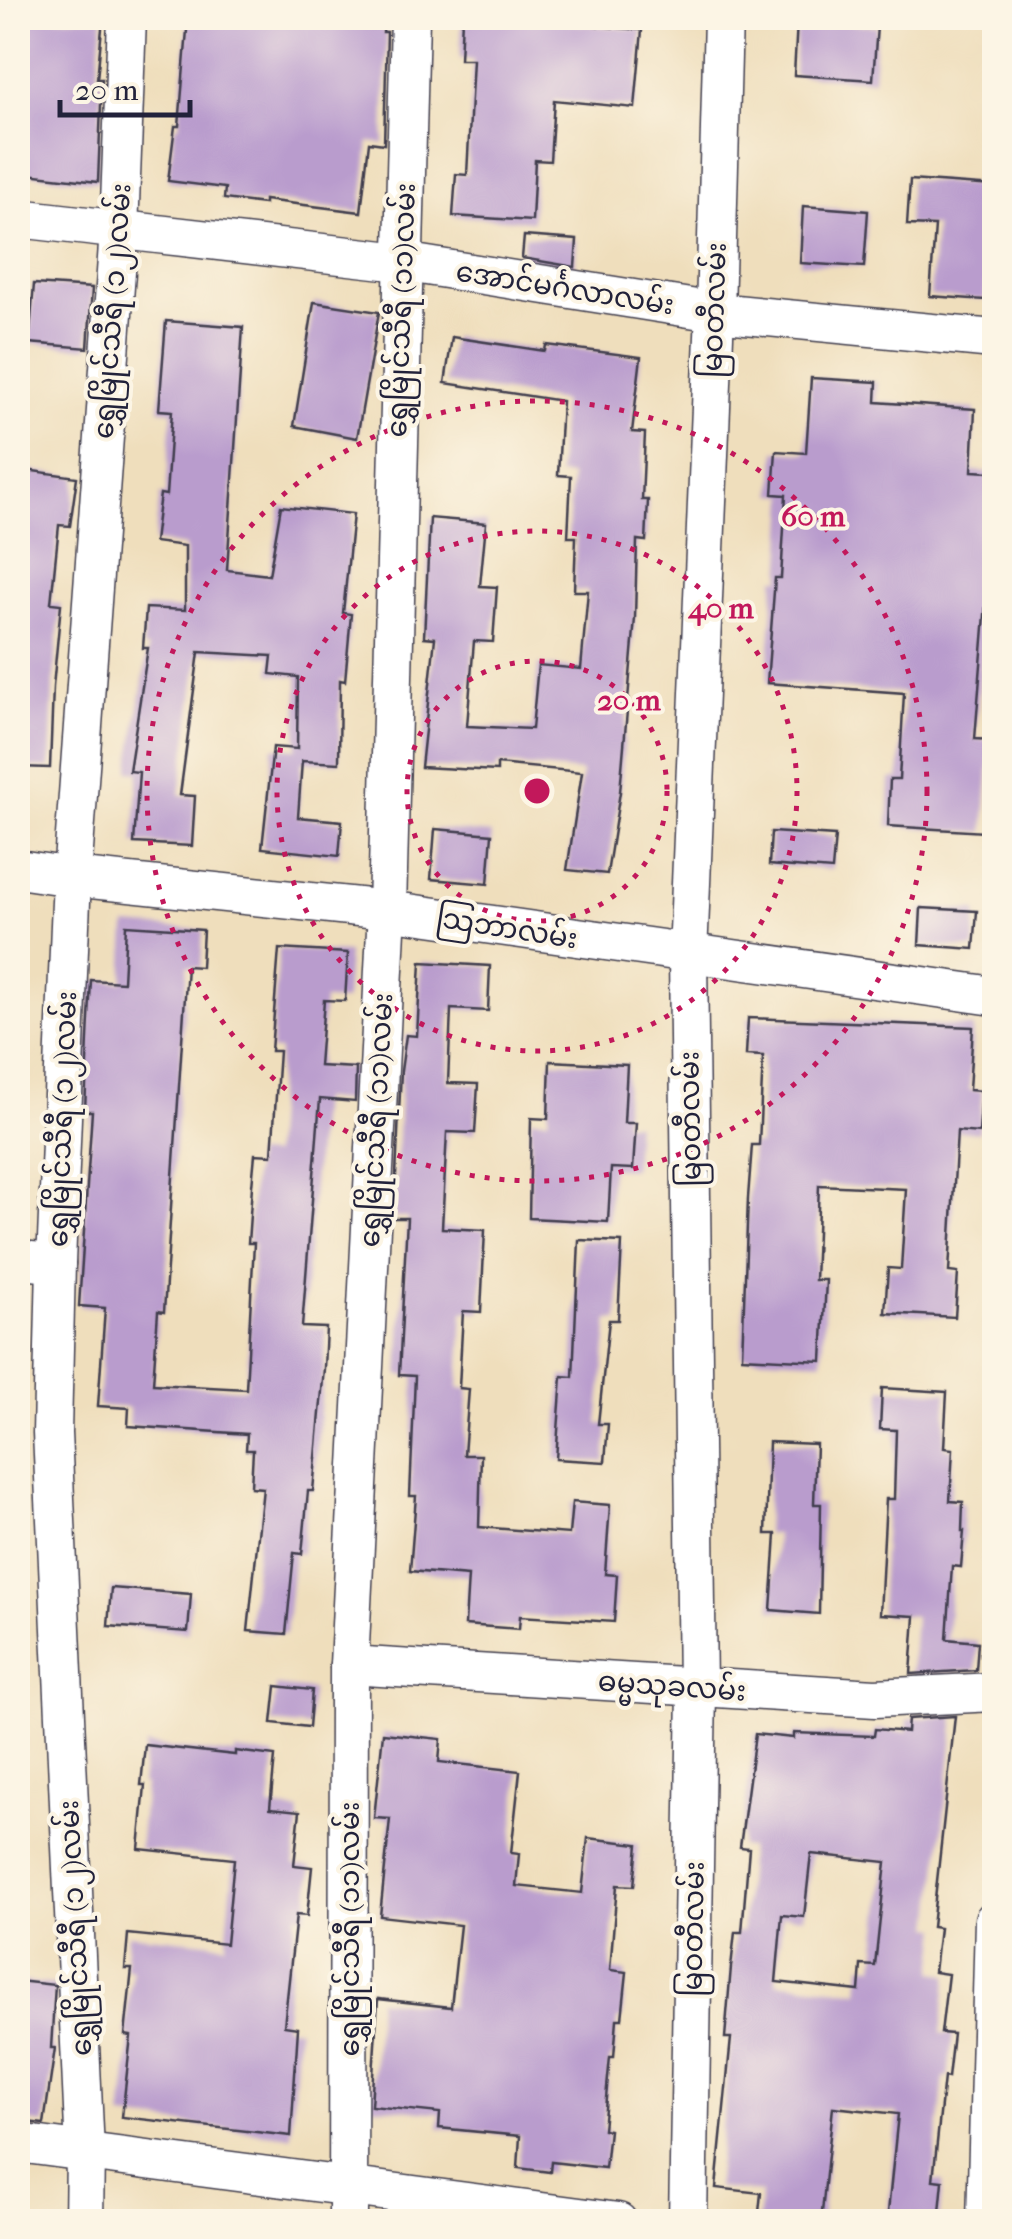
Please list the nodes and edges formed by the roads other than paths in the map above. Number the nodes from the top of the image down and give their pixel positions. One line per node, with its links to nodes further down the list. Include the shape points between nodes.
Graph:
1 (126, 18): 5 (street, ရွှေမြိုင်သီရီ (၁၂)လမ်း)
2 (410, 18): 6 (street, ရွှေမြိုင်သီရီ (၁၁)လမ်း)
3 (723, 18): 7 (street, မြဝတီလမ်း)
4 (18, 218): 5 (street, အောင်မင်္ဂလာလမ်း)
5 (119, 231): 6 (street, အောင်မင်္ဂလာလမ်း); 10 (street, ရွှေမြိုင်သီရီ (၁၂)လမ်း)
6 (402, 262): 7 (street, အောင်မင်္ဂလာလမ်း); 11 (street, ရွှေမြိုင်သီရီ (၁၁)လမ်း)
7 (714, 312): 8 (street, အောင်မင်္ဂလာလမ်း); 12 (street, မြဝတီလမ်း)
8 (994, 339)
9 (18, 869): 10 (street, သြဘာလမ်း)
10 (72, 878): 11 (street, သြဘာလမ်း); 15 (street, ရွှေမြိုင်သီရီ (၁၂)လမ်း)
11 (387, 910): 12 (street, သြဘာလမ်း); 16 (street, ရွှေမြိုင်သီရီ (၁၁)လမ်း)
12 (688, 955): 13 (street, သြဘာလမ်း); 17 (street, မြဝတီလမ်း)
13 (994, 996)
14 (18, 1260): 15 (street)
15 (56, 1263): 21 (street, ရွှေမြိုင်သီရီ (၁၂)လမ်း, via 52,1433)
16 (349, 1664): 17 (street, ဓမ္မသုခလမ်း); 22 (street, ရွှေမြိုင်သီရီ (၁၁)လမ်း)
17 (697, 1689): 18 (street, ဓမ္မသုခလမ်း, via 875,1698); 25 (street, မြဝတီလမ်း)
18 (994, 1692)
19 (994, 1920): 26 (street)
20 (18, 2144): 21 (street)
21 (85, 2152): 22 (street); 23 (street, ရွှေမြိုင်သီရီ (၁၂)လမ်း)
22 (348, 2205): 24 (street)
23 (84, 2222)
24 (618, 2222)
25 (688, 2222)
26 (986, 2222)

